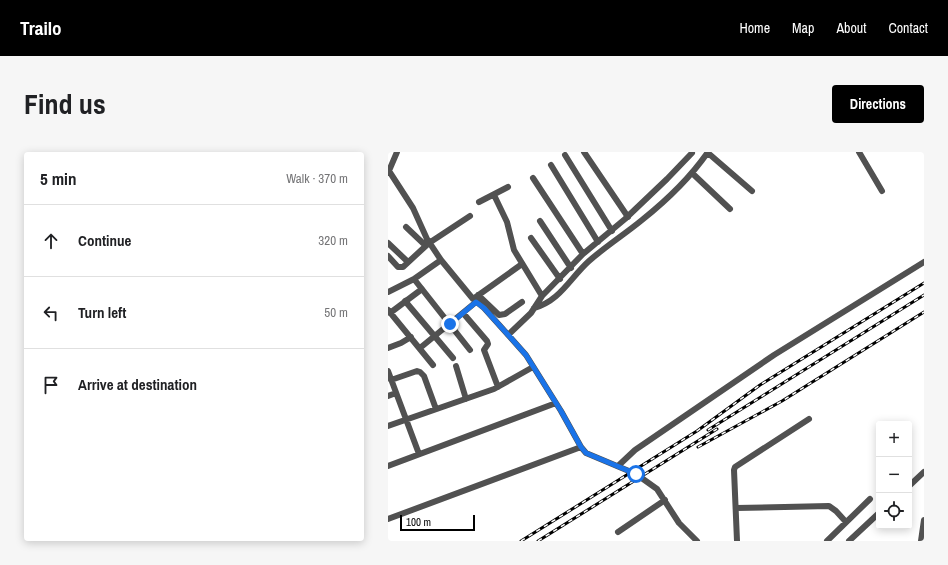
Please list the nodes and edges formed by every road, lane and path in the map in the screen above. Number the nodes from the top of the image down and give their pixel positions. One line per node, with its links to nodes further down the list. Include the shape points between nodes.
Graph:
1 (397, 152): 8 (street)
2 (584, 152): 18 (street)
3 (708, 152): 9 (street); 12 (street)
4 (859, 152): 13 (street)
5 (692, 153): 18 (street)
6 (565, 155): 21 (street)
7 (551, 165): 23 (street)
8 (389, 172): 25 (street, via 413,208)
9 (692, 173): 16 (street); 41 (street, via 664,202 589,262 553,300)
10 (533, 178): 26 (street)
11 (508, 187): 14 (street)
12 (752, 191)
13 (882, 191)
14 (494, 195): 15 (street); 31 (street, via 507,222 514,250)
15 (479, 202)
16 (730, 209)
17 (470, 216): 25 (street)
18 (628, 217): 21 (street)
19 (540, 221): 32 (street)
20 (406, 228): 25 (street)
21 (612, 231): 23 (street)
22 (531, 238): 33 (street)
23 (598, 242): 26 (street)
24 (388, 243): 29 (street)
25 (428, 244): 28 (street); 29 (street)
26 (583, 254): 32 (street)
27 (388, 256): 29 (street, via 399,267)
28 (441, 260): 34 (street); 38 (street)
29 (408, 262)
30 (924, 262): 69 (street, via 774,355 635,450)
31 (522, 264): 37 (street); 38 (street)
32 (571, 268): 33 (street)
33 (560, 278): 37 (street)
34 (414, 279): 35 (street); 36 (street)
35 (422, 289): 39 (street); 44 (street)
36 (388, 292)
37 (542, 296): 41 (street)
38 (476, 299): 40 (street, via 499,315 505,314); 43 (street); 45 (street)
39 (405, 302): 42 (street); 47 (street)
40 (522, 302)
41 (534, 308): 45 (street)
42 (389, 311): 46 (street)
43 (463, 313): 44 (street); 57 (street, via 488,342 484,350)
44 (450, 324): 47 (street); 50 (street)
45 (508, 335): 54 (street)
46 (411, 337): 48 (street); 49 (street)
47 (434, 337): 49 (street); 51 (street)
48 (388, 348)
49 (420, 348): 52 (street)
50 (470, 350)
51 (453, 358)
52 (433, 364)
53 (456, 366): 60 (street)
54 (533, 367): 57 (street); 61 (street)
55 (388, 371): 56 (street)
56 (391, 380): 58 (street); 62 (street, via 420,372 424,376)
57 (498, 387): 60 (street)
58 (396, 393): 59 (street); 63 (street)
59 (388, 396)
60 (466, 399): 62 (street)
61 (556, 403): 66 (street); 67 (street)
62 (436, 409): 63 (street)
63 (406, 419): 65 (street); 67 (street)
64 (809, 419): 74 (street, via 735,467)
65 (388, 426)
66 (581, 447): 69 (street, via 586,453); 76 (street)
67 (419, 454): 68 (street)
68 (388, 466)
69 (618, 466): 72 (street, via 636,474 657,489)
70 (924, 472): 71 (street)
71 (912, 483)
72 (665, 500): 79 (street); 80 (street, via 679,523)
73 (870, 500): 78 (street)
74 (736, 508): 78 (street, via 829,506); 81 (street)
75 (876, 516): 83 (street)
76 (388, 519)
77 (924, 520): 84 (street)
78 (846, 522): 82 (street)
79 (618, 532)
80 (697, 541)
81 (737, 541)
82 (827, 541)
83 (848, 541)
84 (921, 541)

